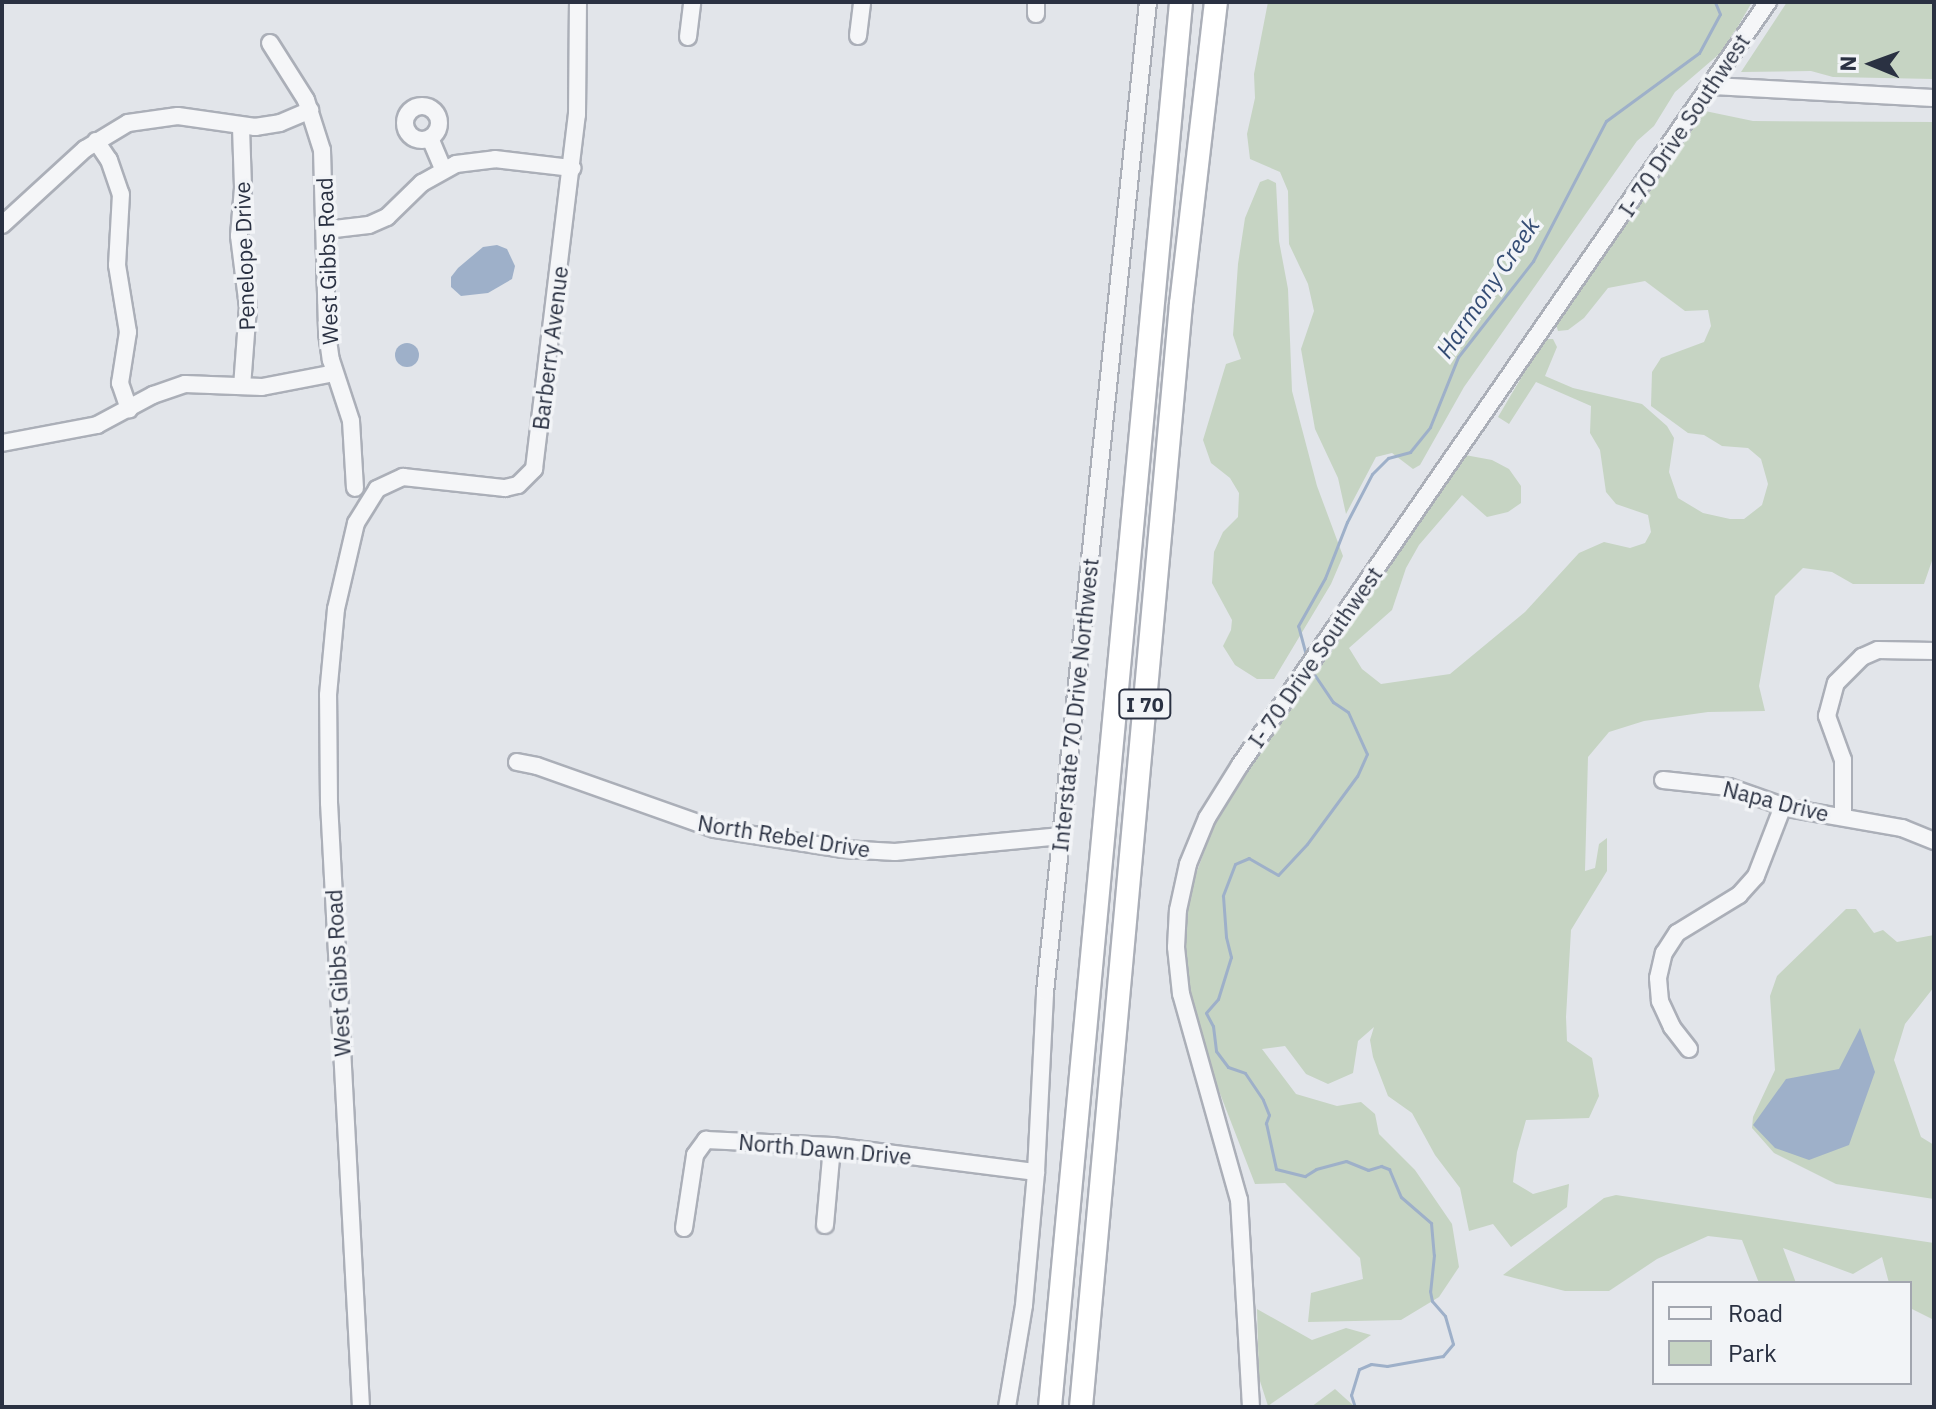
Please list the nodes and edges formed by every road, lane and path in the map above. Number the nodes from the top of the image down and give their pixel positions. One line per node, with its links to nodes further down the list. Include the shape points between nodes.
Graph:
1 (578, 2): 17 (street, Barberry Avenue, via 580,88)
2 (692, 2): 9 (street)
3 (862, 2): 8 (street)
4 (1148, 2): 32 (street, Interstate 70 Drive Northwest)
5 (1181, 2): 41 (highway, I 70)
6 (1216, 2): 42 (highway, I 70, via 1181,304)
7 (1768, 2): 11 (street, I- 70 Drive Southwest)
8 (858, 36)
9 (688, 37)
10 (270, 43): 13 (street, West Gibbs Road)
11 (1712, 86): 12 (street); 43 (street, I- 70 Drive Southwest, via 1240,765 1207,818 1188,864 1176,947 1181,994 1239,1200)
12 (1934, 98)
13 (310, 110): 14 (street, via 268,126); 20 (street, West Gibbs Road, via 322,150)
14 (241, 127): 16 (street, via 153,117); 22 (street, Penelope Drive, via 239,236 248,307)
15 (430, 138): 18 (street)
16 (96, 141): 19 (street); 23 (street, via 121,194 117,265 128,332 120,383)
17 (572, 168): 18 (street, via 486,159); 26 (street, Barberry Avenue, via 534,469 518,485 505,488 436,478 389,481 367,503)
18 (443, 169): 20 (street, via 387,217 369,225)
19 (2, 225)
20 (326, 230): 21 (street, West Gibbs Road, via 327,333)
21 (335, 373): 22 (street); 25 (street, West Gibbs Road, via 351,421)
22 (242, 386): 23 (street, via 185,384)
23 (129, 409): 24 (street, via 79,430)
24 (2, 443)
25 (355, 488)
26 (351, 541): 39 (street, West Gibbs Road, via 330,661 329,803)
27 (1934, 651): 31 (street, via 1878,650 1862,657 1836,683 1827,716 1843,760)
28 (517, 762): 32 (street, North Rebel Drive, via 715,829 843,849 895,852)
29 (1663, 780): 30 (street, Napa Drive, via 1729,787)
30 (1783, 806): 31 (street, Napa Drive); 34 (street, via 1756,876 1739,895 1677,933 1664,953 1660,1001)
31 (1843, 817): 33 (street, Napa Drive, via 1902,828)
32 (1061, 836): 36 (street, Interstate 70 Drive Northwest, via 1045,992)
33 (1934, 841)
34 (1689, 1049)
35 (832, 1146): 36 (street, North Dawn Drive); 37 (street); 38 (street, North Dawn Drive, via 706,1140 695,1155)
36 (1036, 1172): 40 (street, Interstate 70 Drive Northwest, via 1024,1305)
37 (825, 1225)
38 (684, 1228)
39 (361, 1407)
40 (1007, 1407)
41 (1050, 1407)
42 (1081, 1407)
43 (1251, 1407)

